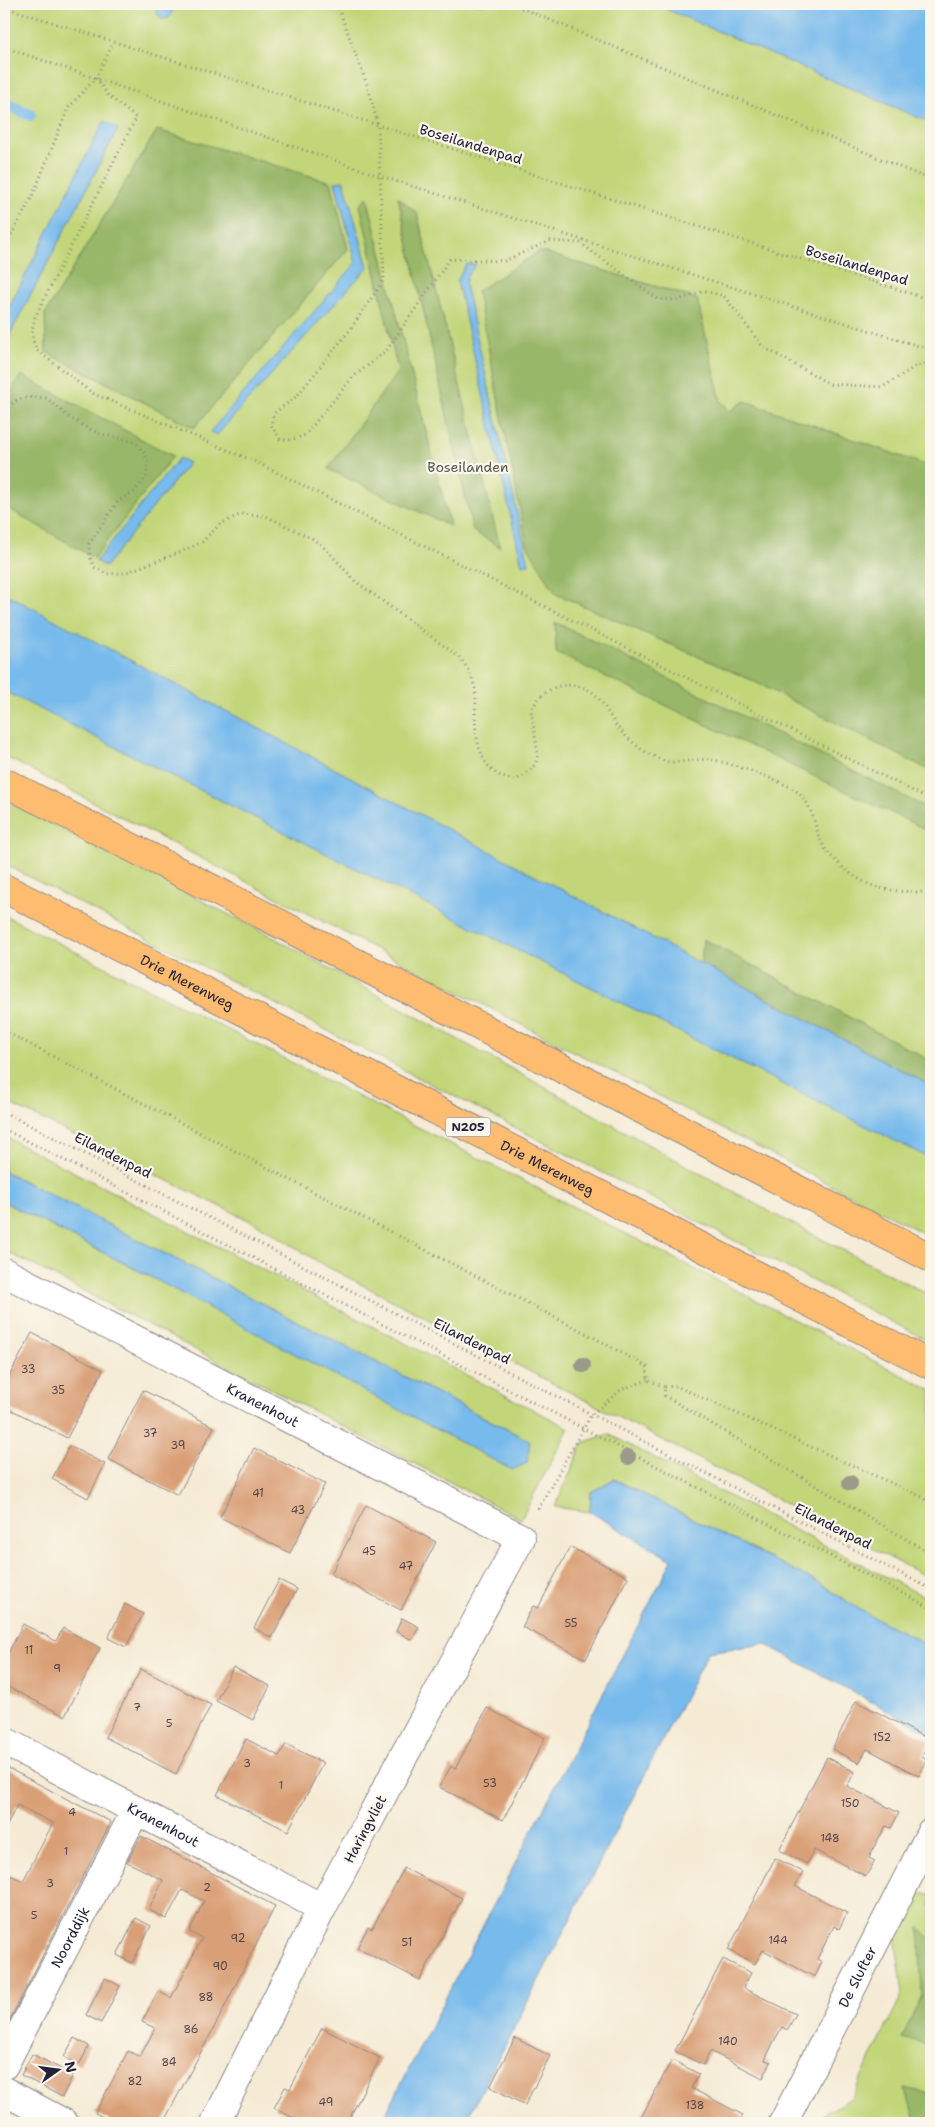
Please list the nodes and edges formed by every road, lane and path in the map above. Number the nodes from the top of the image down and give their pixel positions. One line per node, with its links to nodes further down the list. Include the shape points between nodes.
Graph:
1 (338, 4): 7 (path, via 370,90)
2 (512, 4): 9 (path)
3 (4, 7): 4 (path, Boseilandenpad)
4 (114, 43): 6 (path); 7 (path, Boseilandenpad)
5 (4, 47): 6 (path)
6 (96, 78): 8 (path); 10 (path, via 68,108 33,195); 16 (path, via 108,95 136,118 35,317 33,344 38,351 92,392 256,462)
7 (378, 126): 8 (path); 11 (path, Boseilandenpad)
8 (380, 176): 12 (path); 13 (path, via 384,280 298,396 274,413 271,425 280,439 292,440 304,435 353,378 386,351 450,259 504,261 550,241 580,243 658,299 678,300 706,290 724,296 763,347 830,384 883,387 916,366)
9 (931, 180)
10 (4, 248)
11 (931, 300)
12 (931, 350)
13 (931, 363)
14 (4, 410): 18 (path, via 23,398 46,398 70,418 100,434 132,441 145,454 147,476 134,492 118,501 89,544 94,567 107,574 124,572 176,554 202,542 220,524 241,514 266,516 313,539 354,581 459,657 475,689 478,743 485,763 493,773 516,780 534,767 538,754 531,710 545,691 564,685 585,688 596,694 620,730 653,756 670,763 711,760 760,774 794,789 810,810 824,847 861,882 896,891)
15 (4, 782): 22 (highway)
16 (931, 800)
17 (4, 888): 24 (highway, Drie Merenweg / N205)
18 (931, 892)
19 (4, 1032): 25 (path, via 595,1338 647,1367)
20 (4, 1112): 27 (path, Eilandenpad)
21 (4, 1129): 28 (path)
22 (931, 1258)
23 (4, 1272): 30 (street, Kranenhout)
24 (931, 1365)
25 (648, 1380): 26 (path); 27 (path, via 622,1388)
26 (664, 1387): 29 (path, via 676,1386); 31 (path, via 666,1396)
27 (592, 1415): 28 (path); 32 (path, Eilandenpad)
28 (584, 1429): 30 (path); 33 (path)
29 (931, 1501)
30 (521, 1538): 38 (street, Haringvliet)
31 (931, 1554)
32 (931, 1589)
33 (931, 1608)
34 (4, 1741): 35 (street, Kranenhout)
35 (136, 1810): 38 (street, Kranenhout); 39 (street, Noorddijk)
36 (931, 1832): 37 (street, De Slufter)
37 (923, 1866): 43 (street, De Slufter)
38 (322, 1908): 42 (street, Haringvliet)
39 (4, 2065)
40 (4, 2091): 41 (street)
41 (64, 2123)
42 (215, 2123)
43 (783, 2123)

